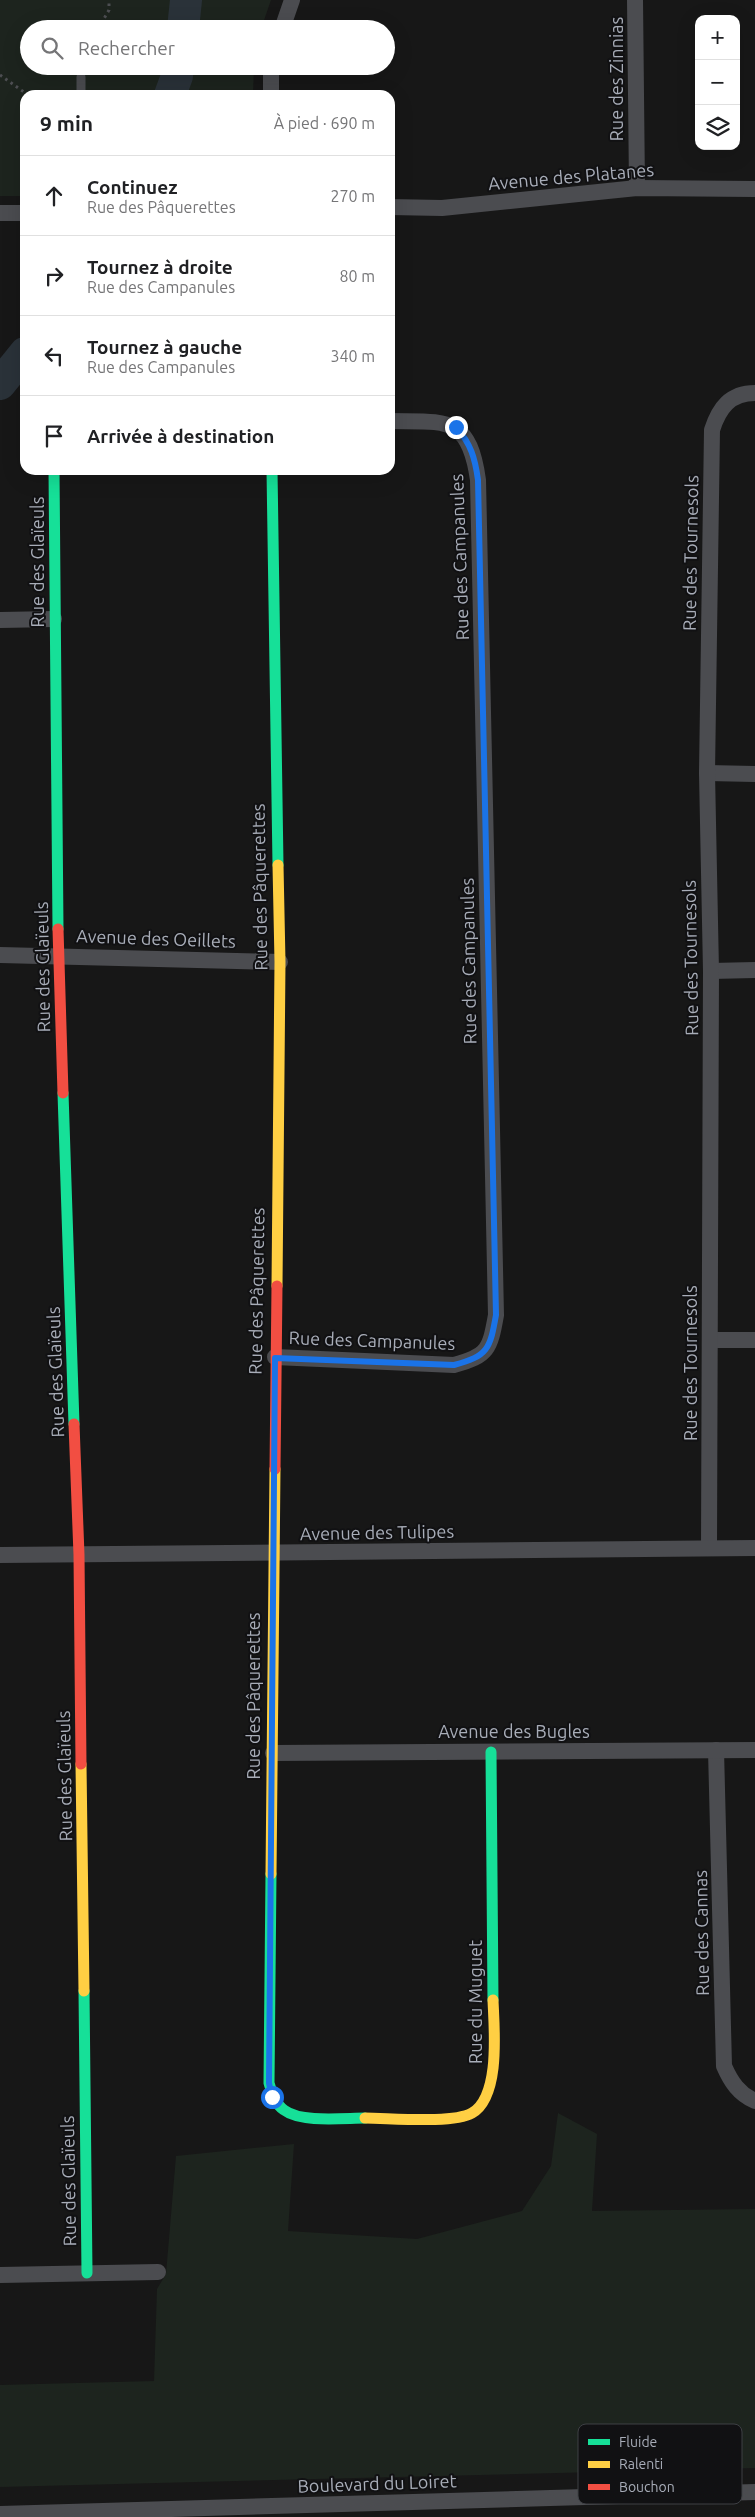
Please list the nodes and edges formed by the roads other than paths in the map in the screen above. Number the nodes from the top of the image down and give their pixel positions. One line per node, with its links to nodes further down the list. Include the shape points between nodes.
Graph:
1 (292, 0): 3 (street)
2 (635, 0): 8 (street, Rue des Zinnias)
3 (285, 20)
4 (271, 75): 7 (street)
5 (81, 77): 6 (lane)
6 (81, 90)
7 (271, 90)
8 (637, 188): 9 (street, Avenue des Platanes); 10 (street, Avenue des Platanes, via 442,208)
9 (755, 190)
10 (395, 207)
11 (0, 213): 12 (street)
12 (20, 213)
13 (755, 393): 19 (street, Rue des Tournesols, via 732,398 725,404 717,414 712,430)
14 (395, 421): 28 (street, Rue des Campanules, via 438,422 456,427 467,439 474,455 478,480 496,1315 493,1335 486,1350 474,1360 454,1365)
15 (54, 475): 17 (street, Rue des Glaïeuls)
16 (272, 475): 23 (street, Rue des Pâquerettes)
17 (54, 619): 18 (street); 21 (street, Rue des Glaïeuls)
18 (0, 620)
19 (707, 773): 20 (street); 25 (street, Rue des Tournesols)
20 (755, 774)
21 (58, 954): 22 (street, Avenue des Oeillets); 23 (street, Avenue des Oeillets); 33 (street, Rue des Glaïeuls)
22 (0, 955)
23 (280, 962): 28 (street, Rue des Pâquerettes)
24 (755, 970): 25 (street)
25 (711, 971): 26 (street, Rue des Tournesols)
26 (710, 1340): 27 (street); 29 (street, Rue des Tournesols)
27 (755, 1340)
28 (275, 1358): 31 (street, Rue des Pâquerettes)
29 (709, 1548): 30 (street, Avenue des Tulipes); 31 (street, Avenue des Tulipes)
30 (755, 1548)
31 (274, 1554): 33 (street, Avenue des Tulipes); 37 (street, Rue des Pâquerettes)
32 (0, 1555): 33 (street, Avenue des Tulipes)
33 (79, 1555): 41 (street, Rue des Glaïeuls)
34 (716, 1750): 35 (street, Avenue des Bugles); 36 (street, Avenue des Bugles); 38 (street, Rue des Cannas, via 724,2066 732,2083)
35 (755, 1750)
36 (491, 1752): 37 (street, Avenue des Bugles); 39 (street, Rue du Muguet, via 494,2062 484,2100 474,2113 456,2118 312,2118 295,2117)
37 (273, 1753): 39 (street, Rue des Pâquerettes, via 269,2083 272,2097)
38 (755, 2101)
39 (281, 2110)
40 (158, 2272): 41 (street)
41 (87, 2273): 42 (street)
42 (0, 2275)
43 (742, 2492): 44 (street, Boulevard du Loiret)
44 (755, 2492)
45 (578, 2497): 46 (street, Boulevard du Loiret)
46 (0, 2514)

